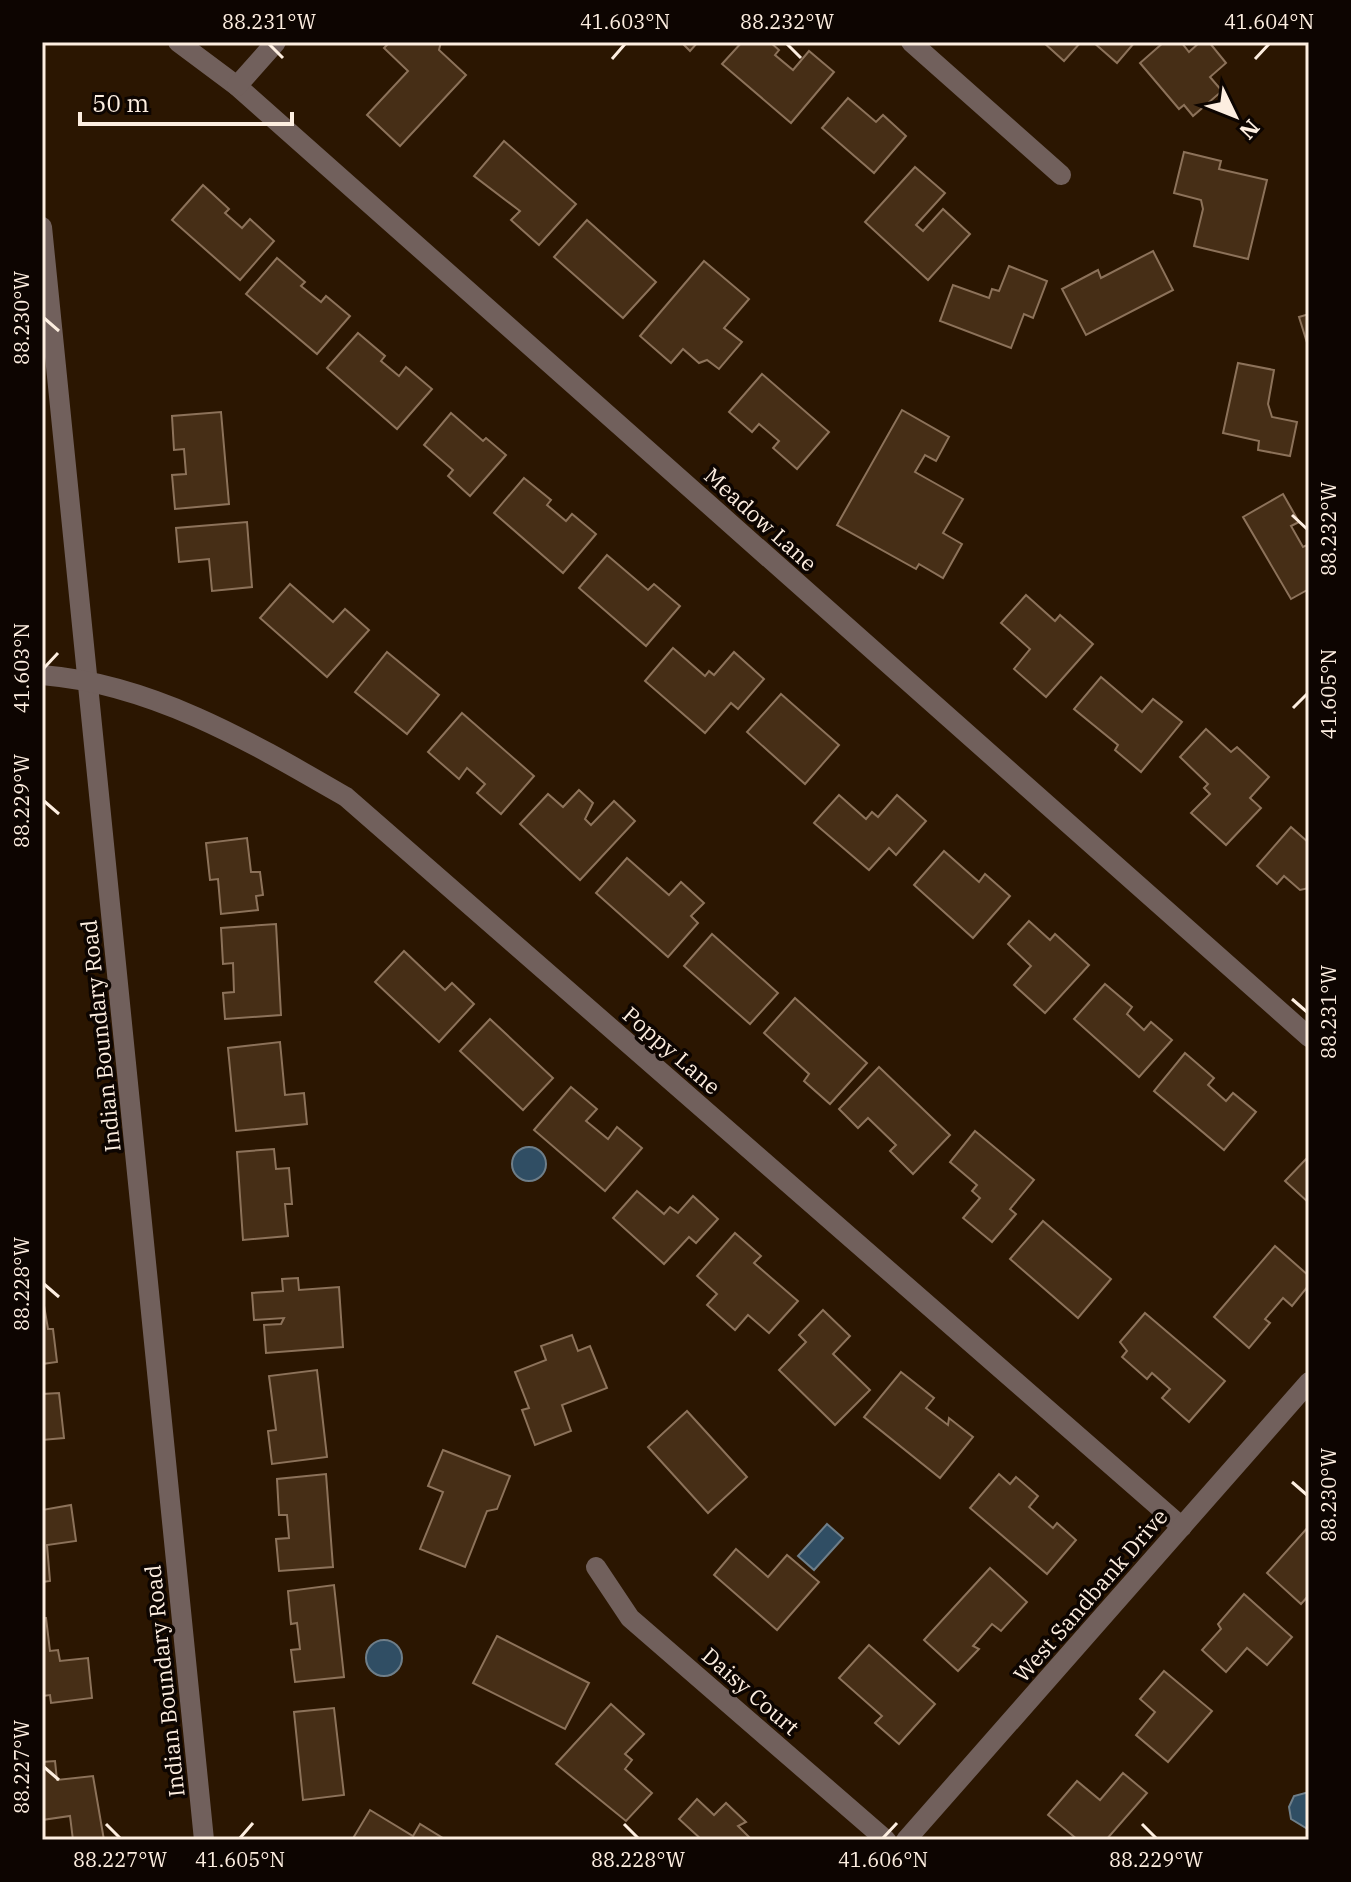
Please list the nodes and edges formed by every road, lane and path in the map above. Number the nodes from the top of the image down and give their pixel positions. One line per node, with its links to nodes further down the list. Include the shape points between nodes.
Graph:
1 (178, 42): 4 (street, Meadow Lane)
2 (276, 42): 4 (street)
3 (911, 42): 5 (street)
4 (237, 86): 9 (street, Meadow Lane)
5 (1061, 175)
6 (42, 227): 8 (street, Indian Boundary Road)
7 (42, 675): 8 (street, Poppy Lane)
8 (88, 679): 11 (street, Poppy Lane, via 181,709 346,797); 13 (street, Indian Boundary Road)
9 (1309, 1037)
10 (1309, 1382): 11 (street, West Sandbank Drive)
11 (1182, 1527): 15 (street, West Sandbank Drive)
12 (596, 1567): 14 (street, Daisy Court, via 630,1618)
13 (204, 1840)
14 (886, 1840)
15 (906, 1840)

